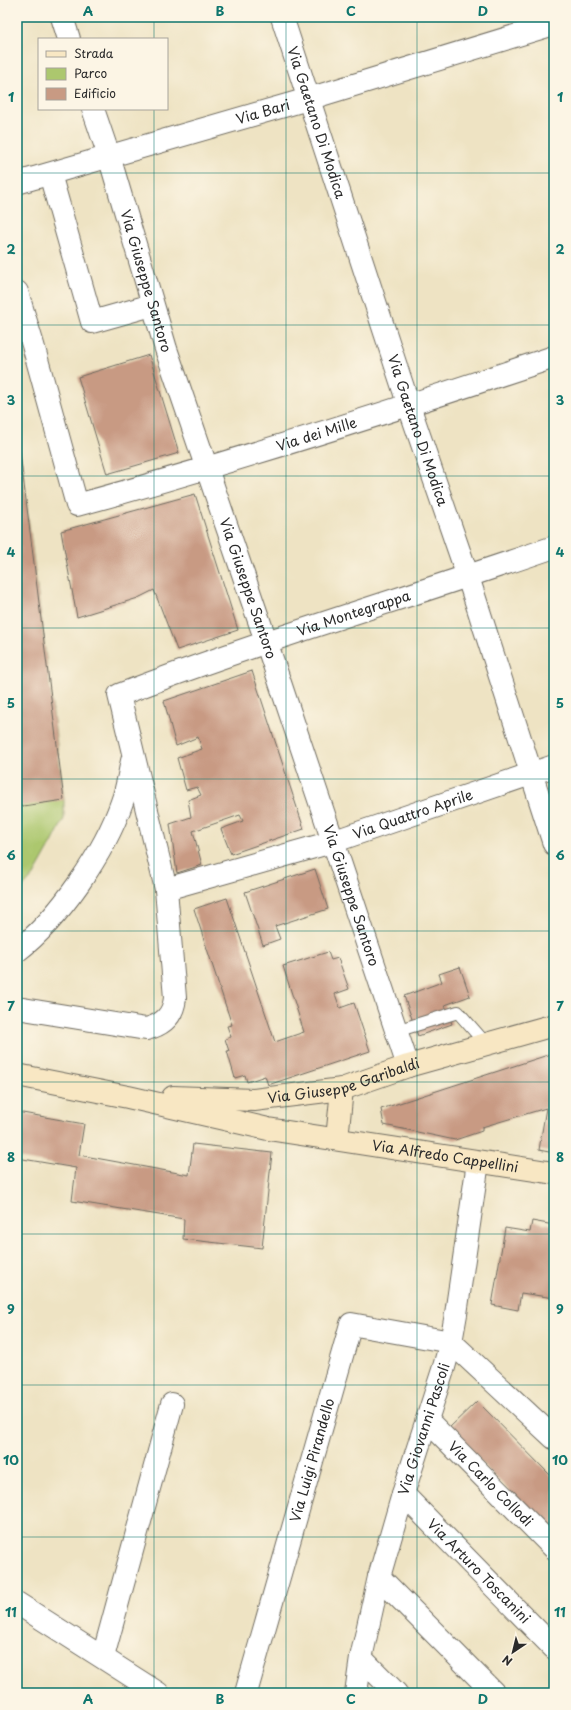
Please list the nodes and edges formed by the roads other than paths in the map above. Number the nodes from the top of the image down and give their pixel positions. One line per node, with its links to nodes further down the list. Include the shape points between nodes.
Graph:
1 (62, 17): 4 (street)
2 (282, 17): 5 (street, Via Gaetano Di Modica)
3 (554, 24): 5 (street, Via Bari)
4 (69, 38)
5 (308, 99): 7 (street, Via Bari); 14 (street, Via Gaetano Di Modica)
6 (93, 110): 7 (street, Via Giuseppe Santoro)
7 (109, 156): 8 (street, Via Bari); 11 (street, Via Giuseppe Santoro)
8 (50, 174): 9 (street, Via Bari); 11 (street, via 92,322)
9 (17, 183)
10 (17, 292): 12 (street)
11 (152, 305): 15 (street, Via Giuseppe Santoro)
12 (25, 346): 15 (street, Via dei Mille, via 77,505)
13 (554, 358): 14 (street, Via dei Mille)
14 (409, 406): 15 (street, Via dei Mille); 17 (street, Via Gaetano Di Modica)
15 (206, 468): 18 (street, Via Giuseppe Santoro)
16 (554, 547): 17 (street, Via Montegrappa)
17 (468, 577): 18 (street, Via Montegrappa); 21 (street, Via Gaetano Di Modica)
18 (266, 641): 19 (street, Via Montegrappa, via 119,695); 22 (street, Via Giuseppe Santoro)
19 (133, 756): 24 (street); 25 (street, via 123,801 111,830 55,914)
20 (554, 766): 21 (street, Via Quattro Aprile)
21 (532, 774): 22 (street, Via Quattro Aprile); 23 (street, Via Gaetano Di Modica)
22 (332, 842): 24 (street, Via Quattro Aprile); 28 (street, Via Giuseppe Santoro)
23 (554, 844)
24 (173, 887): 26 (street, via 175,998 172,1013 161,1024 146,1029)
25 (17, 951)
26 (17, 1008)
27 (554, 1025): 29 (main road, Via Giuseppe Garibaldi)
28 (396, 1031): 29 (lane, via 458,1012); 30 (street, Via Giuseppe Santoro)
29 (486, 1044): 30 (main road, Via Giuseppe Garibaldi)
30 (408, 1066): 32 (main road, Via Giuseppe Garibaldi)
31 (17, 1075): 33 (main road)
32 (342, 1089): 33 (main road, Via Giuseppe Garibaldi, via 254,1100); 34 (main road)
33 (128, 1097): 34 (main road, Via Alfredo Cappellini, via 268,1129)
34 (337, 1139): 35 (main road, Via Alfredo Cappellini)
35 (478, 1162): 36 (main road, Via Alfredo Cappellini); 37 (street, Via Giovanni Pascoli)
36 (554, 1173)
37 (451, 1342): 39 (street, Via Giovanni Pascoli); 40 (street); 49 (street, Via Luigi Pirandello, via 351,1324)
38 (172, 1404): 46 (street)
39 (427, 1420): 41 (street, Via Giovanni Pascoli); 42 (street, Via Carlo Collodi)
40 (554, 1438)
41 (403, 1494): 43 (street, Via Giovanni Pascoli); 45 (street, Via Arturo Toscanini)
42 (554, 1548)
43 (379, 1577): 47 (street, Via Giovanni Pascoli); 52 (street)
44 (17, 1603): 46 (street)
45 (554, 1648)
46 (103, 1657): 48 (street)
47 (361, 1658): 50 (street, Via Giovanni Pascoli); 51 (street)
48 (158, 1693)
49 (246, 1693)
50 (356, 1693)
51 (396, 1693)
52 (494, 1693)

